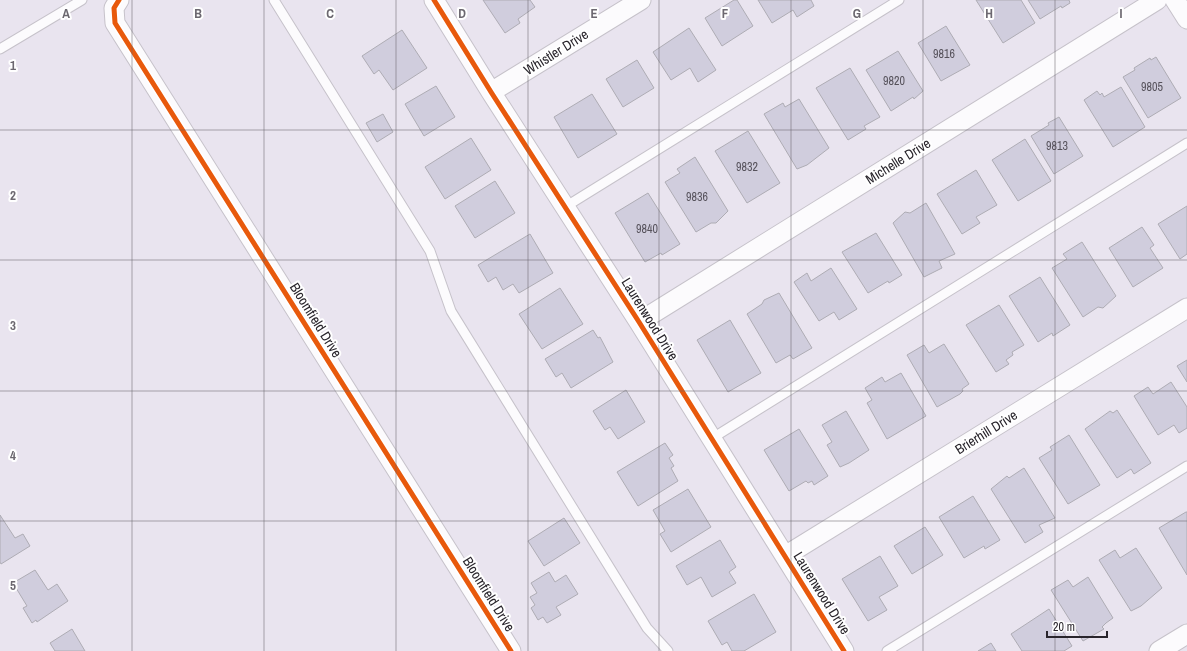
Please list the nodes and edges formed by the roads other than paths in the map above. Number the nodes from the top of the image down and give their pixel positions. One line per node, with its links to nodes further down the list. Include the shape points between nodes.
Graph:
1 (82, 0): 10 (lane)
2 (119, 0): 20 (street, Bloomfield Drive, via 114,8 115,23)
3 (274, 0): 21 (lane, via 430,251 451,311 647,628)
4 (434, 0): 11 (street, Laurenwood Drive)
5 (641, 0): 11 (street, Whistler Drive)
6 (899, 0): 13 (lane)
7 (1158, 0): 15 (street, Michelle Drive)
8 (1175, 0): 9 (street)
9 (1187, 19)
10 (0, 49)
11 (491, 92): 13 (street, Laurenwood Drive)
12 (1187, 144): 16 (lane)
13 (565, 207): 15 (street, Laurenwood Drive)
14 (1187, 308): 18 (street, Brierhill Drive)
15 (638, 322): 16 (street, Laurenwood Drive)
16 (711, 438): 18 (street, Laurenwood Drive)
17 (1187, 466): 23 (lane)
18 (785, 556): 22 (street, Laurenwood Drive)
19 (1187, 634): 24 (street)
20 (511, 651)
21 (668, 651)
22 (844, 651)
23 (887, 651)
24 (1159, 651)

